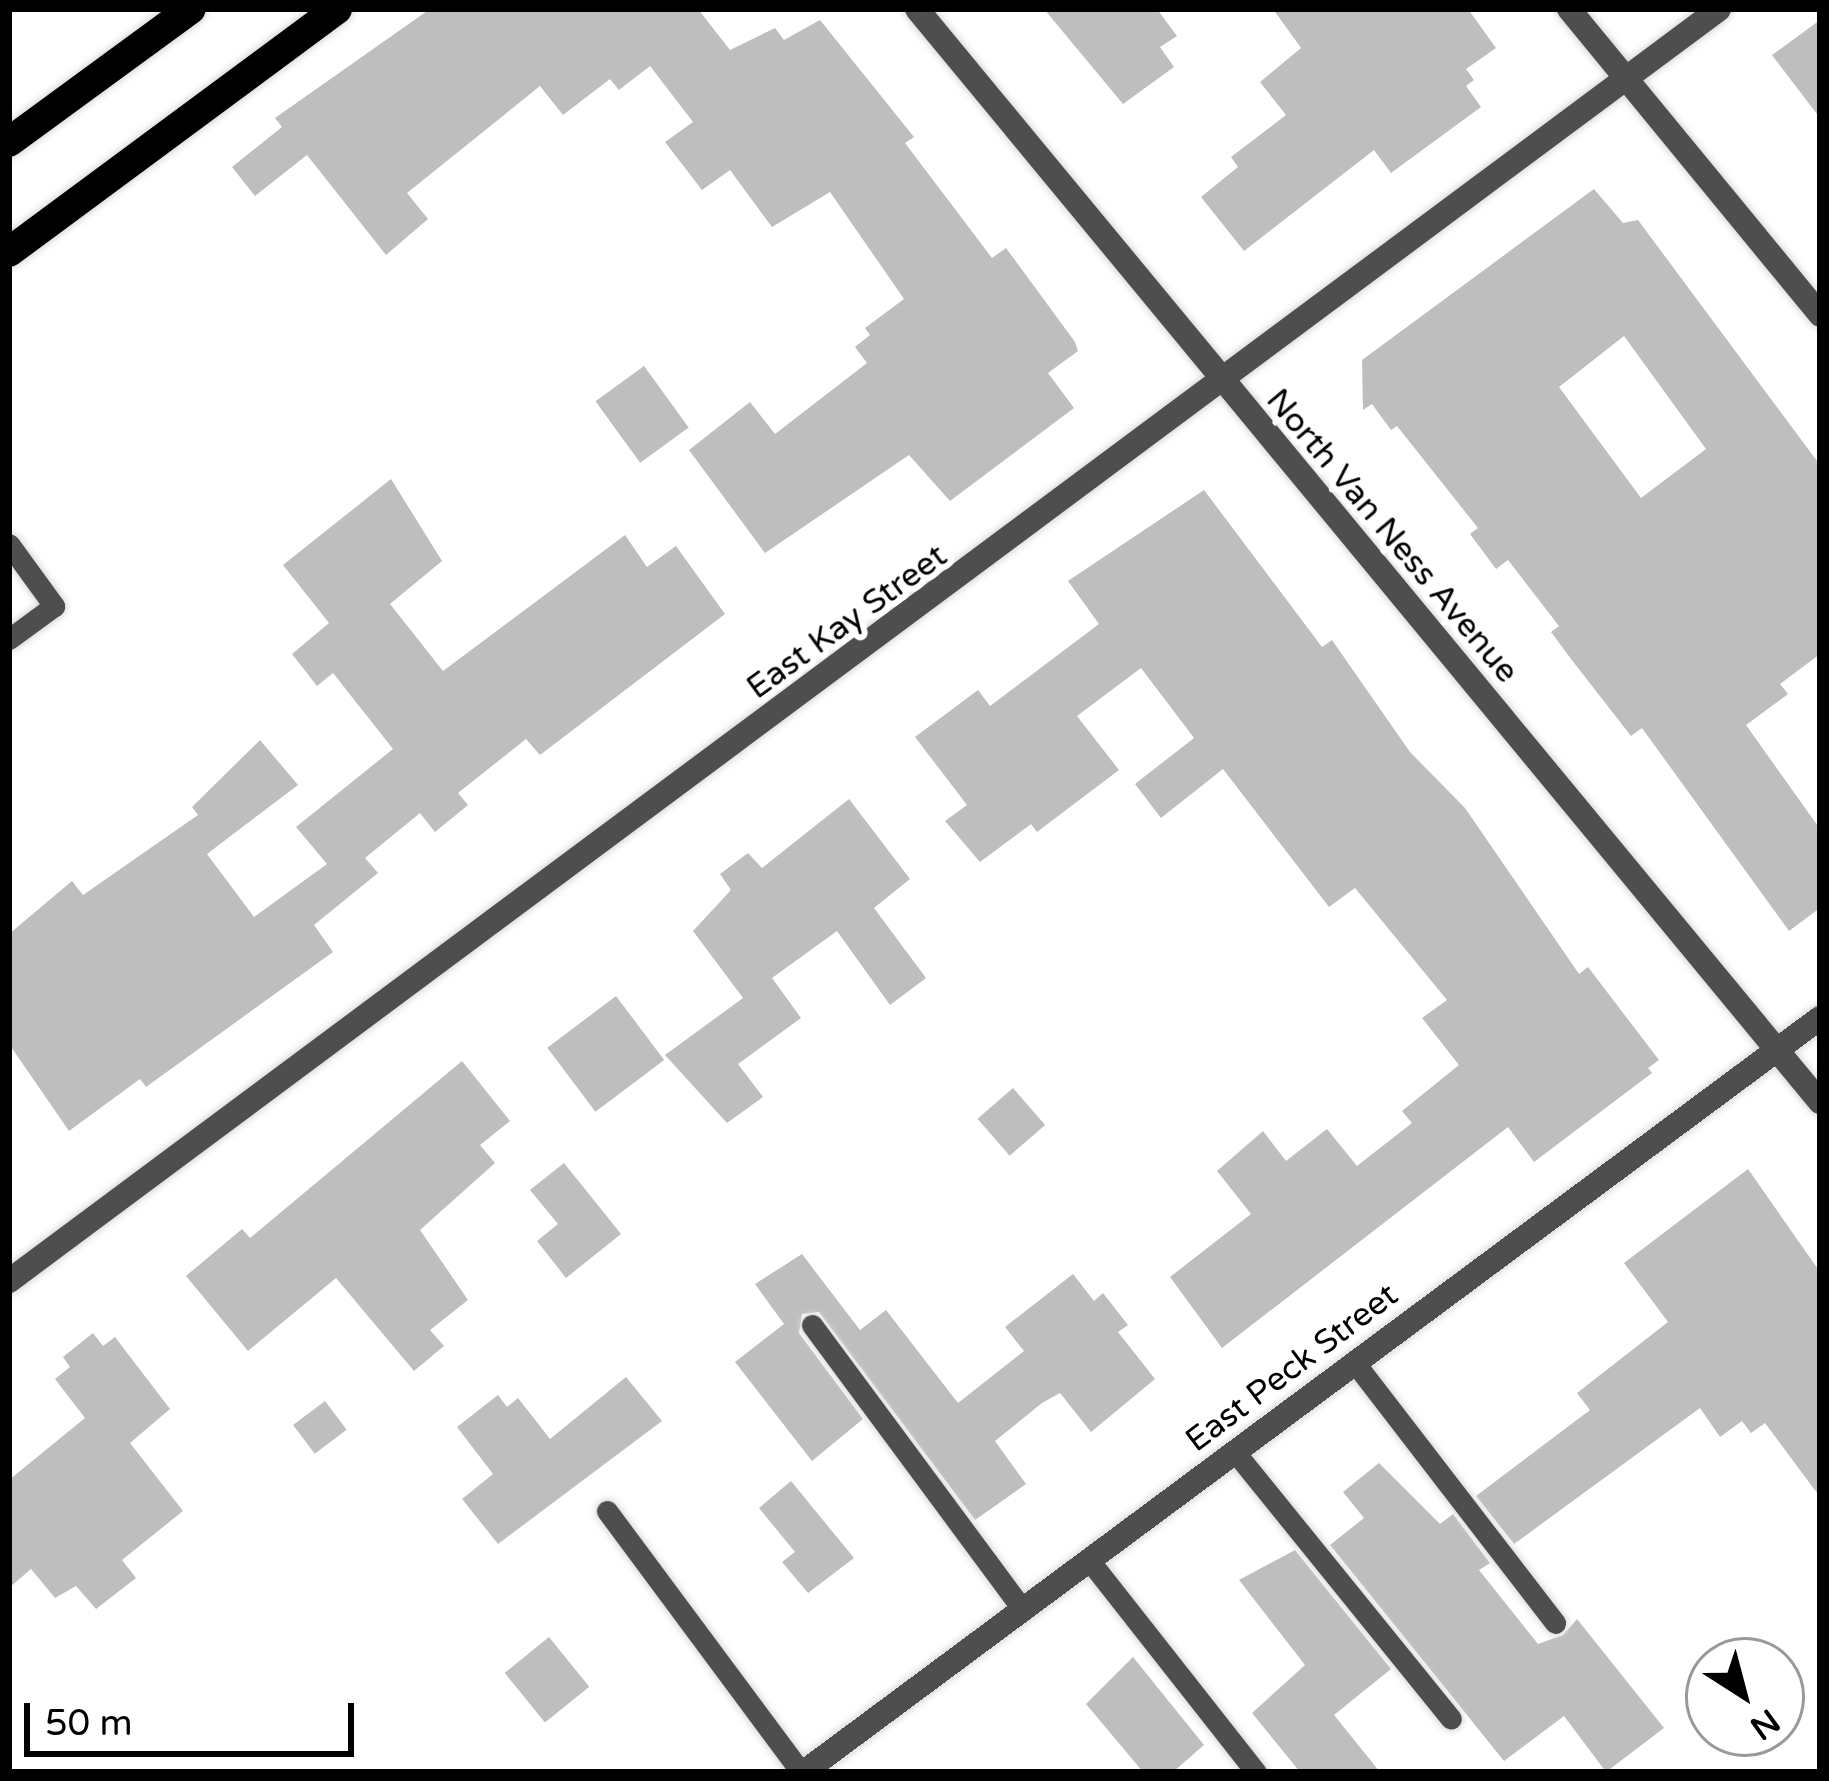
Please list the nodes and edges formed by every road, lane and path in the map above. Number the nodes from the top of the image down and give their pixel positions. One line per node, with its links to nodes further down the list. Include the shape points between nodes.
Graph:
1 (191, 9): 7 (main road)
2 (337, 9): 8 (main road)
3 (917, 9): 10 (street, North Van Ness Avenue)
4 (1569, 9): 6 (street)
5 (1719, 9): 6 (street, East Kay Street)
6 (1624, 80): 9 (street); 10 (street, East Kay Street)
7 (9, 142)
8 (9, 252)
9 (1820, 315)
10 (1223, 385): 14 (street, North Van Ness Avenue); 16 (street, East Kay Street)
11 (9, 544): 12 (lane, via 54,606)
12 (9, 639)
13 (1820, 1018): 14 (street, East Peck Street)
14 (1778, 1049): 15 (street, North Van Ness Avenue); 18 (street, East Peck Street)
15 (1820, 1102)
16 (9, 1281)
17 (812, 1324): 22 (lane)
18 (1355, 1363): 19 (street, East Peck Street); 23 (lane)
19 (1234, 1452): 21 (street, East Peck Street); 24 (lane)
20 (607, 1511): 25 (lane)
21 (1089, 1560): 22 (street, East Peck Street); 26 (lane)
22 (1023, 1610): 25 (street, East Peck Street)
23 (1555, 1624)
24 (1450, 1719)
25 (802, 1772)
26 (1256, 1772)

